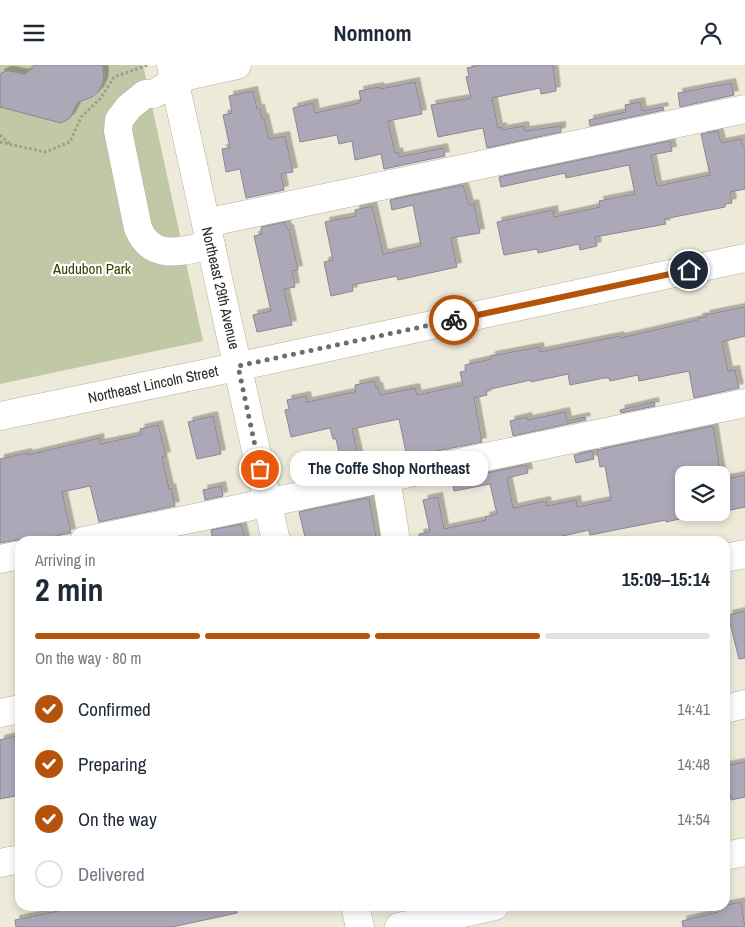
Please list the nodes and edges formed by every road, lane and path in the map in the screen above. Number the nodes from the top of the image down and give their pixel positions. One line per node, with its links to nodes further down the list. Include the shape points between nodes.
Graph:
1 (149, 65): 7 (path, via 114,77 100,99 81,117 70,142 46,152)
2 (237, 65): 3 (street, via 191,75)
3 (172, 73): 8 (street, Northeast 29th Avenue); 8 (street, via 154,94 145,94 128,107 119,120 120,143 138,228 148,245 160,251 176,252)
4 (745, 109): 8 (street)
5 (0, 135): 7 (path)
6 (0, 142): 7 (path)
7 (11, 145)
8 (208, 234): 10 (street, Northeast 29th Avenue)
9 (745, 258): 10 (street, Northeast Lincoln Street)
10 (238, 366): 12 (street, Northeast Lincoln Street); 14 (street, Northeast 29th Avenue)
11 (745, 403): 13 (street)
12 (0, 416)
13 (386, 479): 14 (street); 17 (street)
14 (268, 503): 15 (street); 16 (street, Northeast 29th Avenue)
15 (113, 536)
16 (275, 536)
17 (395, 536)
18 (745, 554): 20 (street)
19 (15, 556): 21 (street)
20 (730, 557)
21 (0, 559)
22 (745, 704): 23 (street)
23 (730, 708)
24 (745, 852): 25 (street)
25 (730, 855)
26 (15, 860): 27 (street)
27 (0, 863)
28 (356, 911): 30 (street)
29 (472, 911): 31 (street)
30 (360, 927)
31 (399, 927)

